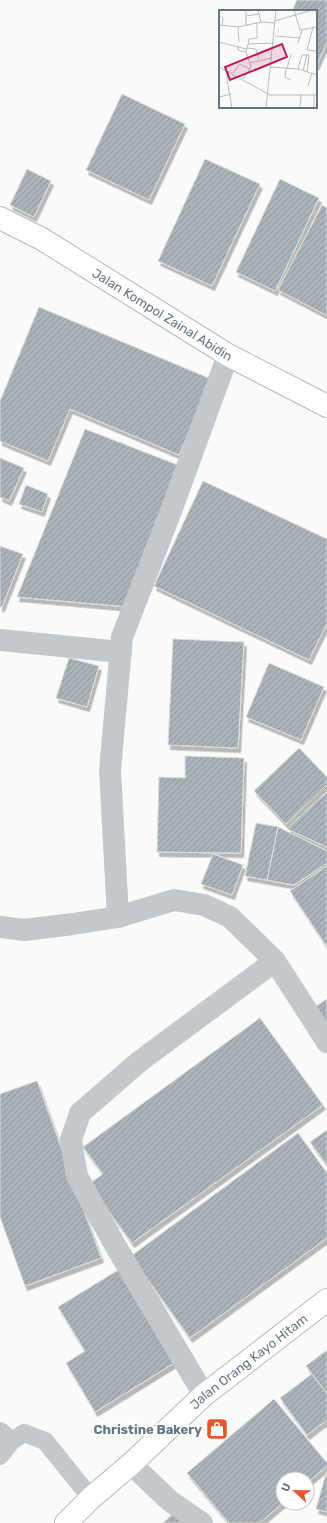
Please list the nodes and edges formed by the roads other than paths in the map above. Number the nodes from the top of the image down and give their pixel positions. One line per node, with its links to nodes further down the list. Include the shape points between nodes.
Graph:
1 (0, 218): 2 (street, Jalan Kompol Zainal Abidin, via 42,239)
2 (228, 355): 3 (street, Jalan Kompol Zainal Abidin); 5 (street, via 122,637)
3 (327, 406)
4 (0, 640): 5 (street)
5 (121, 652): 6 (street, via 110,770)
6 (118, 917): 7 (street, via 24,930); 8 (street, via 174,900 204,905 230,917)
7 (0, 927)
8 (275, 961): 9 (street); 11 (street, via 140,1061 80,1113 71,1140 76,1176)
9 (327, 1042)
10 (327, 1300): 11 (street, Jalan Orang Kayo Hitam)
11 (204, 1394): 14 (street, Jalan Orang Kayo Hitam)
12 (6, 1436): 13 (lane); 15 (lane, via 24,1433 45,1441)
13 (0, 1456)
14 (131, 1464): 15 (street, Jalan Orang Kayo Hitam); 17 (street, via 170,1501)
15 (92, 1498): 16 (street, Jalan Orang Kayo Hitam)
16 (66, 1523)
17 (202, 1523)

